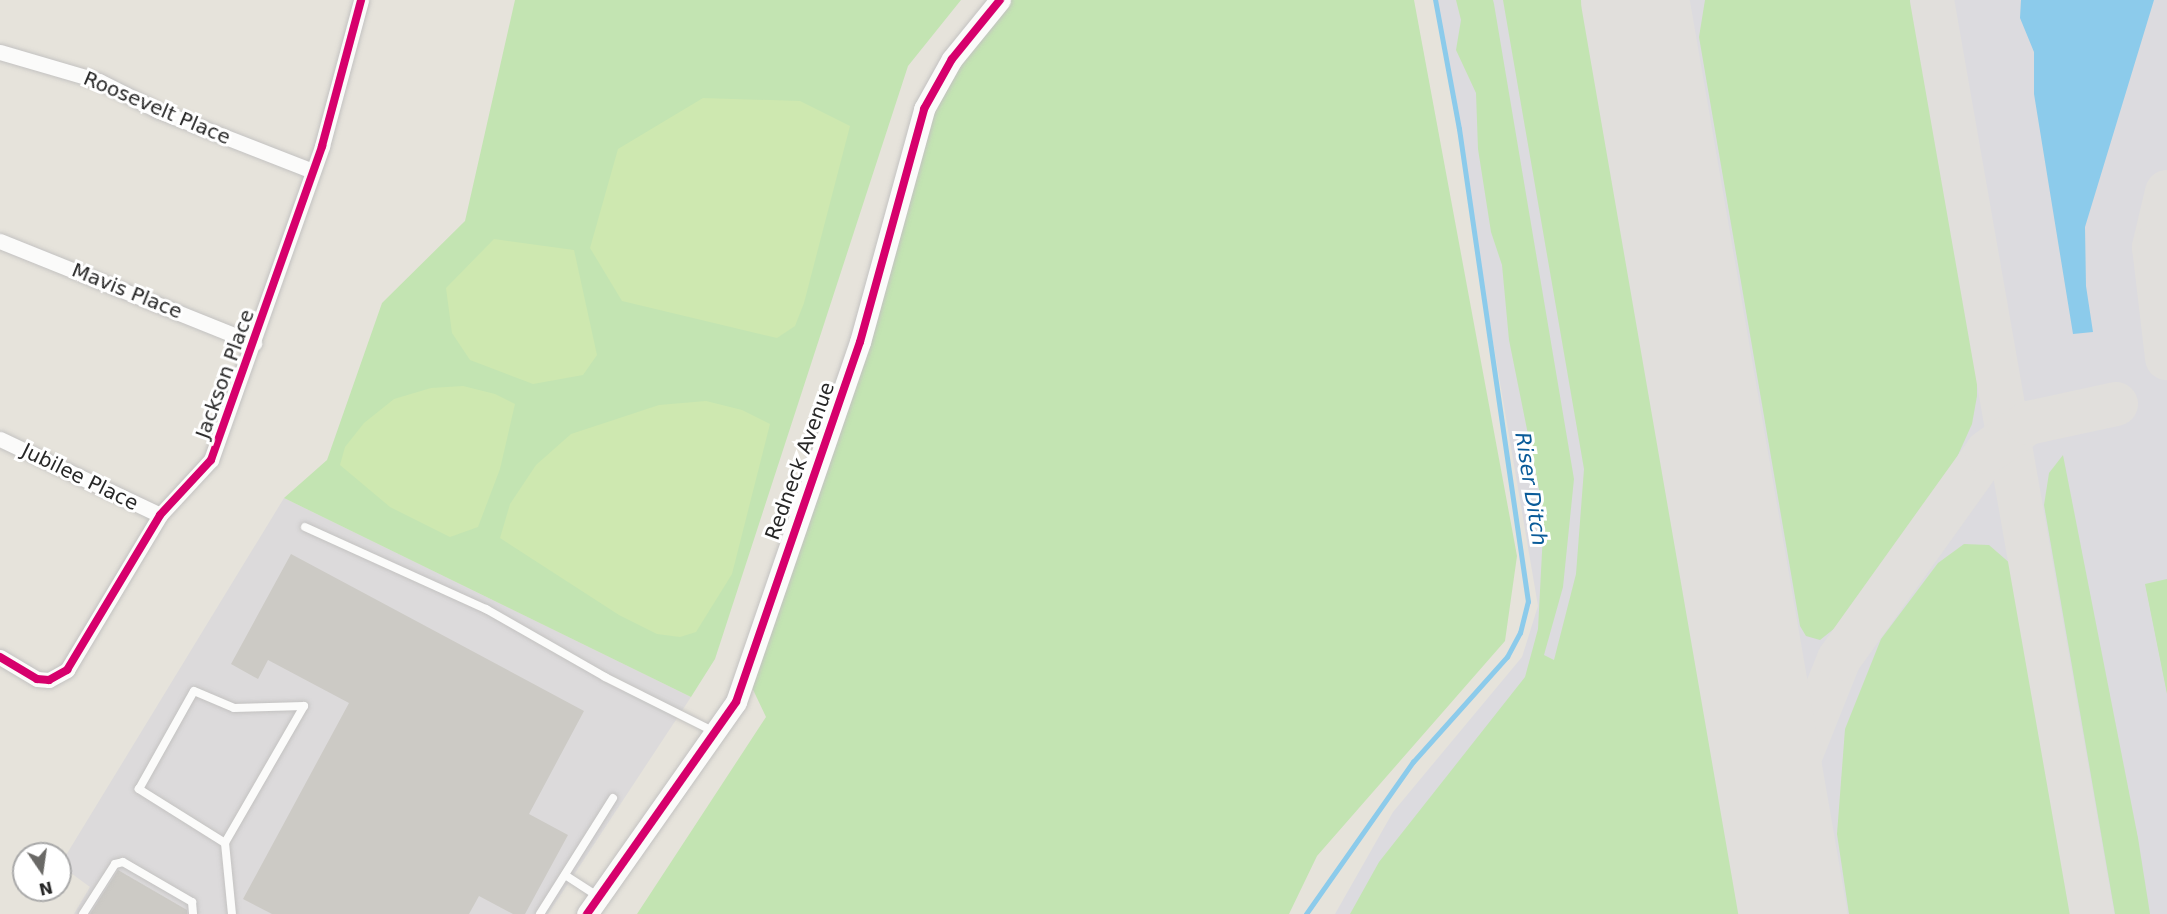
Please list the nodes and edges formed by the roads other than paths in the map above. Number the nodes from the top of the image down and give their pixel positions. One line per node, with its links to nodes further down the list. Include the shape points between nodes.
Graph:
1 (361, 0): 4 (street, Jackson Place)
2 (1000, 0): 11 (street, Redneck Avenue, via 952,59 924,109 860,342 778,572 746,675)
3 (0, 52): 4 (street, Roosevelt Place, via 99,81 159,111)
4 (313, 171): 6 (street, Jackson Place)
5 (0, 241): 6 (street, Mavis Place)
6 (254, 343): 8 (street, Jackson Place, via 211,460)
7 (0, 439): 8 (street, Jubilee Place)
8 (160, 515): 10 (street, Jackson Place, via 67,670 49,680 37,679)
9 (305, 527): 11 (lane, via 486,609 605,677)
10 (0, 657)
11 (717, 733): 15 (street, Redneck Avenue)
12 (613, 798): 14 (lane)
13 (225, 843): 13 (lane, via 139,789 194,691 234,708 304,706); 18 (lane)
14 (565, 875): 15 (lane); 19 (lane)
15 (592, 905)
16 (83, 914): 17 (lane, via 115,864 123,862 192,902)
17 (193, 914)
18 (232, 914)
19 (540, 914)

